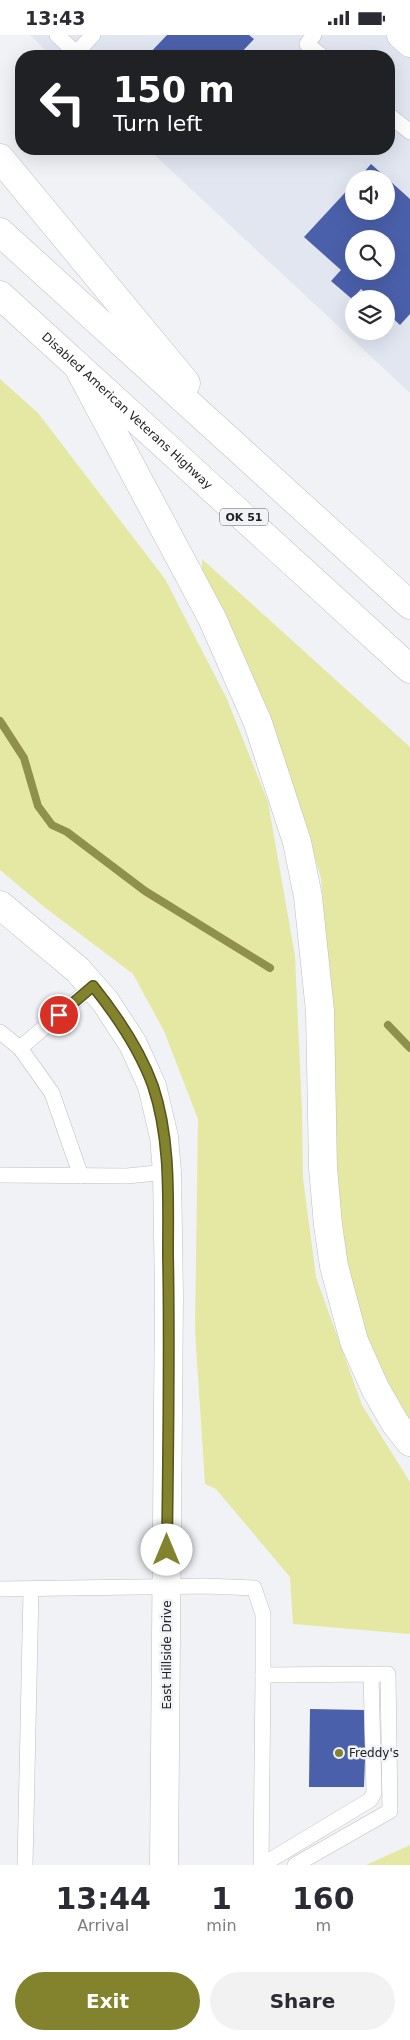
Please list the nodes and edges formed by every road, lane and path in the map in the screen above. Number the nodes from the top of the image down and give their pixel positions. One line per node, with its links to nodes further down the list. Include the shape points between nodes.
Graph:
1 (57, 35): 6 (lane)
2 (93, 35): 7 (lane)
3 (314, 35): 8 (lane, via 307,44)
4 (401, 35): 5 (main road)
5 (410, 43)
6 (73, 50)
7 (79, 50)
8 (314, 50)
9 (395, 120): 10 (lane)
10 (410, 132)
11 (0, 158): 15 (main road)
12 (0, 232): 15 (main road)
13 (0, 295): 14 (main road, Disabled American Veterans Highway / OK 51)
14 (77, 365): 17 (main road, Disabled American Veterans Highway / OK 51); 25 (main road, via 212,618 258,723 297,842 308,897 320,1011 323,1168 334,1266 354,1341 375,1388)
15 (249, 459): 16 (main road)
16 (410, 605)
17 (410, 669)
18 (0, 905): 19 (main road, East Hillside Drive)
19 (93, 986): 21 (lane); 22 (main road, East Hillside Drive, via 133,1044 152,1086 164,1137)
20 (0, 1032): 21 (lane)
21 (20, 1048): 24 (lane, via 52,1093)
22 (167, 1172): 24 (lane, via 127,1176); 26 (main road, East Hillside Drive)
23 (0, 1175): 24 (lane)
24 (81, 1175)
25 (410, 1443)
26 (167, 1587): 28 (lane); 29 (lane, via 254,1588 264,1614); 32 (main road, East Hillside Drive)
27 (0, 1589): 28 (lane)
28 (31, 1589): 31 (lane)
29 (263, 1675): 30 (lane); 33 (lane)
30 (371, 1675): 33 (lane, via 374,1793 370,1800); 34 (lane, via 388,1674 390,1811)
31 (25, 1865)
32 (164, 1865)
33 (262, 1865)
34 (296, 1865)

